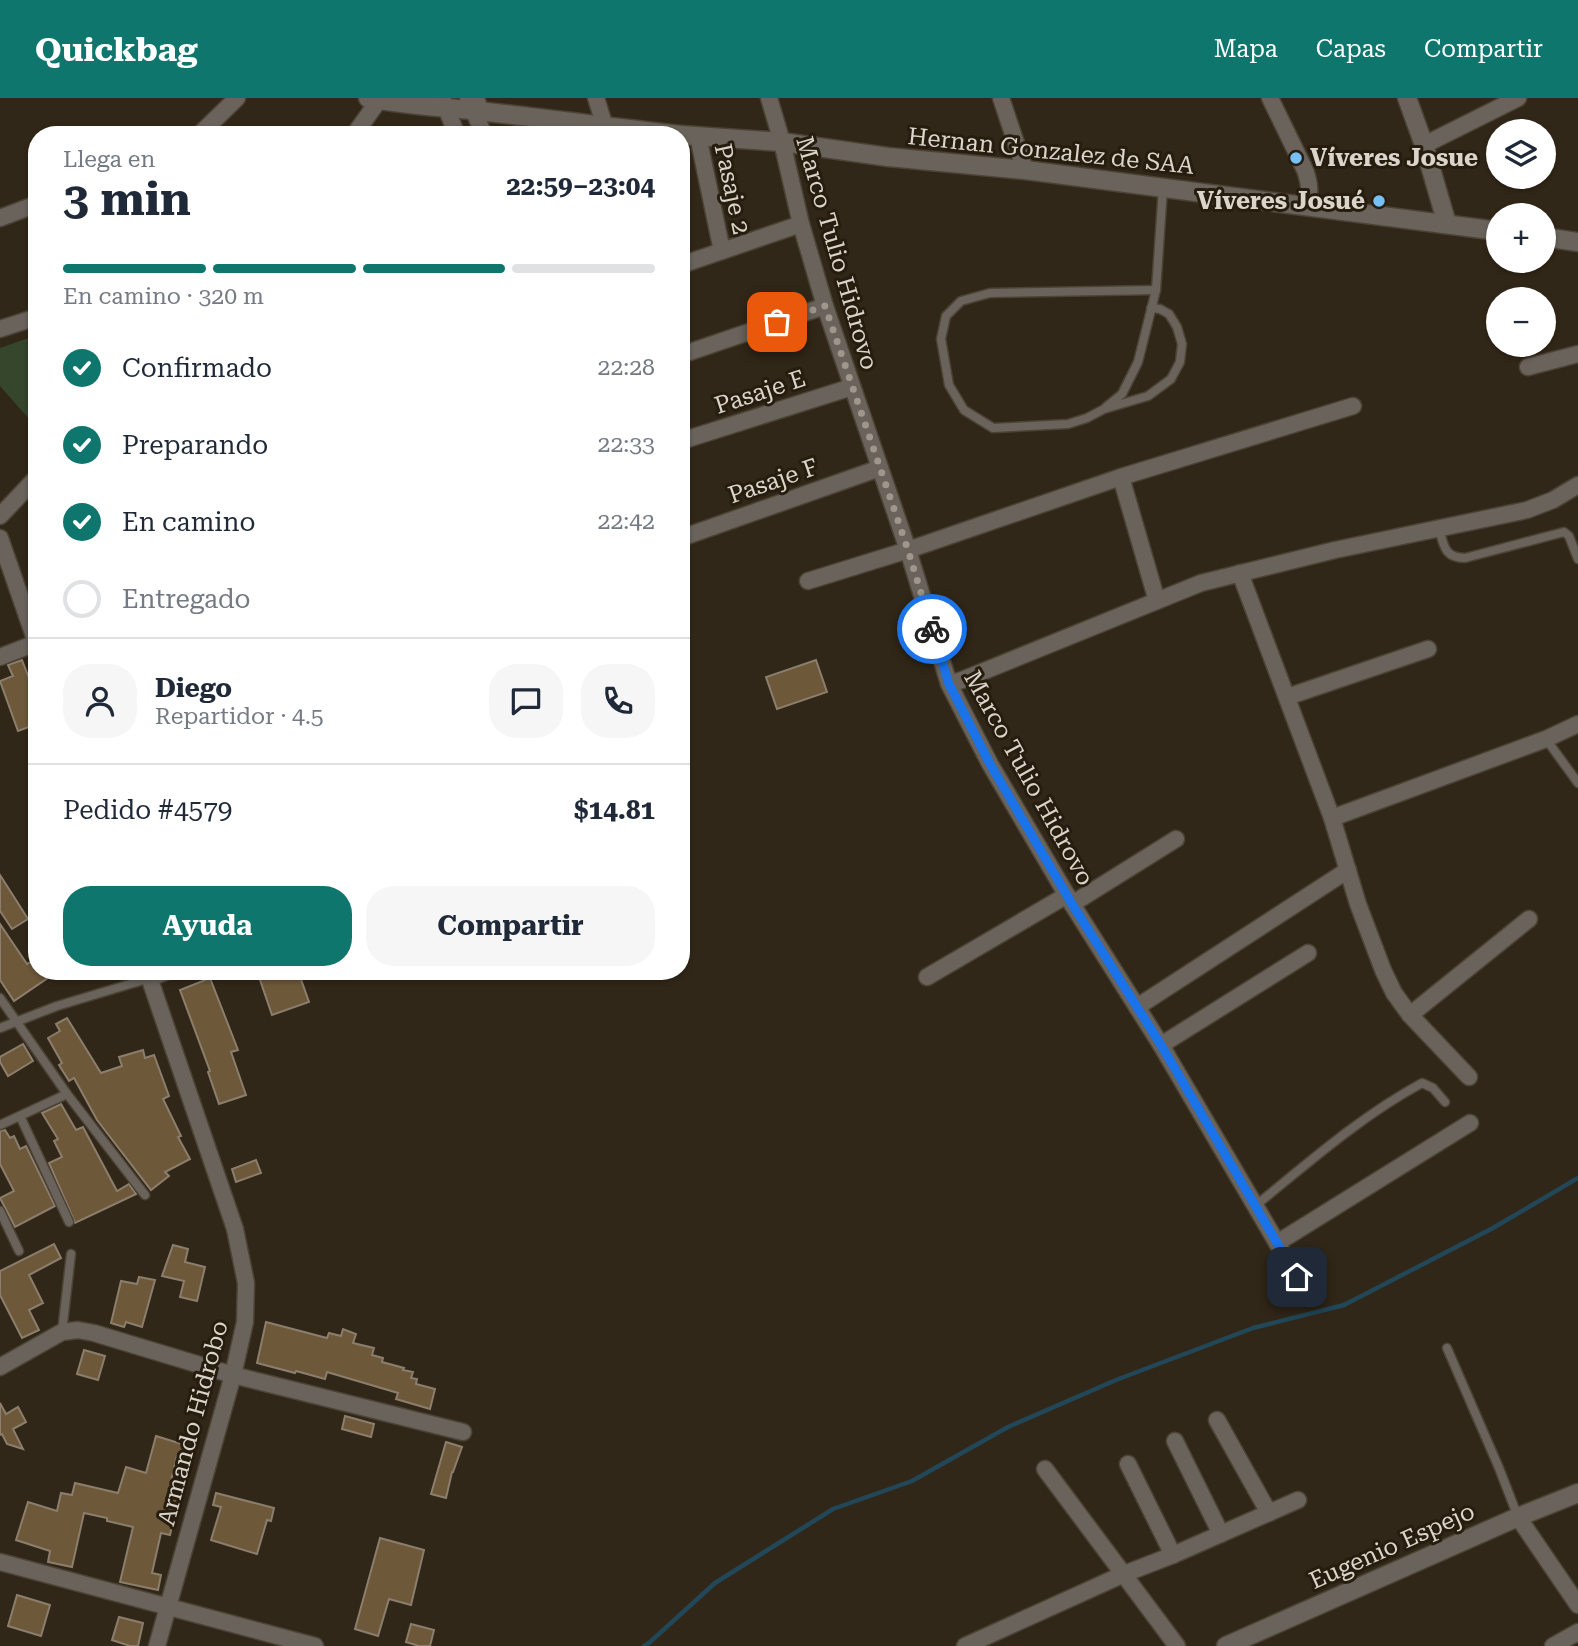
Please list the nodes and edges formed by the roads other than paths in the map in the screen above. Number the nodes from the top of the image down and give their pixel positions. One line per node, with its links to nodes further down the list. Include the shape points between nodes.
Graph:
1 (237, 98): 11 (street)
2 (596, 98): 16 (street)
3 (769, 98): 18 (street, Marco Tulio Hidrovo)
4 (1001, 98): 21 (street)
5 (1270, 98): 23 (street, via 1306,170)
6 (1407, 98): 19 (street)
7 (1518, 98): 19 (street)
8 (373, 99): 9 (street, Hernan Gonzalez de SAA); 12 (street)
9 (444, 103): 10 (street, Hernan Gonzalez de SAA); 13 (street)
10 (476, 104): 14 (street); 15 (street, Hernan Gonzalez de SAA)
11 (208, 126)
12 (359, 126)
13 (453, 126)
14 (482, 126)
15 (581, 126)
16 (595, 126)
17 (690, 135): 18 (street, Hernan Gonzalez de SAA)
18 (782, 142): 21 (street, Hernan Gonzalez de SAA, via 888,158); 26 (street, Marco Tulio Hidrovo)
19 (1424, 145): 27 (street)
20 (690, 148): 31 (street, Pasaje 2)
21 (1025, 170): 22 (street, Hernan Gonzalez de SAA)
22 (1163, 188): 23 (street, Hernan Gonzalez de SAA); 33 (lane)
23 (1308, 206): 27 (street, Hernan Gonzalez de SAA)
24 (28, 207): 25 (street)
25 (0, 218)
26 (801, 224): 31 (street); 34 (street, Marco Tulio Hidrovo)
27 (1447, 224): 28 (street, Hernan Gonzalez de SAA)
28 (1486, 229)
29 (1556, 239): 30 (street)
30 (1578, 242)
31 (722, 251): 32 (street)
32 (690, 262)
33 (1156, 290): 35 (lane); 43 (lane, via 989,293 961,301 946,316 941,339 949,385 964,410 993,428 1068,424)
34 (825, 306): 38 (street); 41 (street, Marco Tulio Hidrovo)
35 (1151, 308): 43 (lane, via 1138,362 1122,394); 43 (lane, via 1169,314 1177,327 1182,344 1180,362 1171,379 1148,396)
36 (28, 320): 37 (street)
37 (0, 329)
38 (690, 352)
39 (1578, 354): 40 (street)
40 (1528, 367)
41 (852, 387): 44 (street, Pasaje E); 45 (street, Marco Tulio Hidrovo)
42 (1353, 406): 46 (street)
43 (1104, 410)
44 (690, 438)
45 (880, 468): 51 (street, Pasaje F); 53 (street, Marco Tulio Hidrovo)
46 (1121, 477): 53 (street); 57 (street)
47 (1578, 485): 50 (street, via 1527,510)
48 (28, 486): 49 (street)
49 (0, 516)
50 (1438, 529): 54 (lane, via 1447,552 1455,558 1564,532); 55 (street)
51 (690, 535)
52 (0, 538): 58 (street)
53 (908, 550): 56 (street); 62 (street, Marco Tulio Hidrovo)
54 (1578, 559)
55 (1240, 573): 57 (street); 63 (street)
56 (808, 581)
57 (1157, 601): 62 (street)
58 (28, 620)
59 (28, 647): 61 (street)
60 (1428, 649): 63 (street)
61 (0, 657)
62 (949, 684): 70 (street, Marco Tulio Hidrovo)
63 (1287, 697): 67 (street)
64 (1578, 724): 65 (street)
65 (1546, 739): 66 (lane); 67 (street)
66 (1578, 783)
67 (1332, 818): 69 (street)
68 (1175, 839): 70 (street)
69 (1348, 870): 77 (street); 78 (street, via 1383,971)
70 (1069, 900): 73 (street); 77 (street, Marco Tulio Hidrovo)
71 (1529, 919): 78 (street)
72 (1308, 953): 81 (street)
73 (927, 977)
74 (131, 980): 79 (lane)
75 (150, 980): 99 (street, Armando Hidrobo, via 235,1229 246,1283 245,1322)
76 (0, 998): 79 (lane)
77 (1137, 1007): 81 (street, Marco Tulio Hidrovo)
78 (1410, 1015): 82 (street)
79 (16, 1021): 80 (lane); 83 (lane)
80 (0, 1028)
81 (1161, 1045): 89 (street, Marco Tulio Hidrovo)
82 (1469, 1077)
83 (67, 1094): 85 (lane); 88 (lane)
84 (1445, 1101): 89 (lane, via 1422,1083 1333,1143)
85 (20, 1116): 87 (lane); 91 (lane)
86 (1470, 1123): 92 (street)
87 (0, 1125)
88 (145, 1195)
89 (1255, 1206): 92 (street, Marco Tulio Hidrovo)
90 (0, 1211): 93 (lane)
91 (69, 1222)
92 (1277, 1243): 95 (street, Marco Tulio Hidrovo)
93 (19, 1251)
94 (71, 1254): 96 (lane)
95 (1297, 1277)
96 (62, 1332): 98 (street); 99 (street, via 94,1333)
97 (1447, 1348): 108 (lane)
98 (0, 1367)
99 (233, 1375): 101 (street); 114 (street, Armando Hidrobo)
100 (1217, 1420): 107 (street)
101 (463, 1432)
102 (1175, 1441): 109 (street)
103 (1128, 1464): 110 (street)
104 (1045, 1469): 112 (street)
105 (1578, 1493): 108 (street, Eugenio Espejo)
106 (1298, 1500): 107 (street)
107 (1269, 1513): 109 (street)
108 (1518, 1517): 113 (street); 121 (street, Eugenio Espejo)
109 (1221, 1534): 110 (street)
110 (1173, 1555): 112 (street)
111 (0, 1562): 114 (street)
112 (1124, 1574): 119 (street); 120 (street)
113 (1578, 1605)
114 (167, 1606): 116 (street); 117 (street, Armando Hidrobo)
115 (1578, 1632): 122 (street)
116 (297, 1644): 118 (street)
117 (157, 1646)
118 (315, 1646)
119 (965, 1646)
120 (1177, 1646)
121 (1226, 1646)
122 (1553, 1646)

